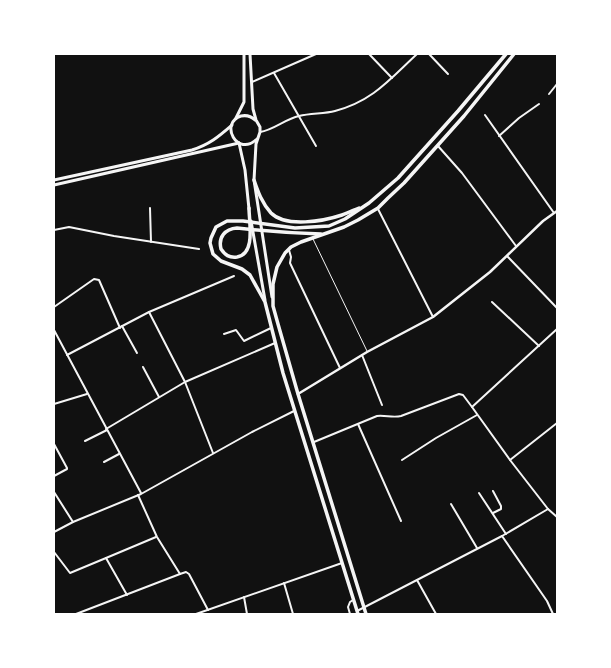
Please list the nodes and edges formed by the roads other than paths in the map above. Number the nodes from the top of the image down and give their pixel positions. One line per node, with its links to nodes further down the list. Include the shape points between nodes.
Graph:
1 (244, 54): 18 (main road, via 244,102)
2 (250, 54): 12 (main road)
3 (316, 54): 9 (street)
4 (369, 54): 11 (street)
5 (417, 54): 11 (street)
6 (429, 54): 10 (street)
7 (506, 54): 30 (highway, via 398,178)
8 (514, 54): 25 (highway)
9 (274, 73): 12 (street); 17 (street)
10 (448, 74)
11 (392, 78): 17 (street, via 364,100 335,111)
12 (251, 83): 19 (main road)
13 (557, 84): 14 (street)
14 (549, 94)
15 (539, 104): 22 (street, via 518,118)
16 (485, 115): 22 (street)
17 (298, 116): 21 (street); 26 (street)
18 (234, 120): 19 (main road, via 242,116); 20 (main road)
19 (256, 120): 21 (main road)
20 (232, 125): 24 (main road, via 231,134); 27 (main road, via 206,146)
21 (260, 132): 23 (main road)
22 (499, 136): 34 (street)
23 (257, 139): 24 (main road, via 249,144); 28 (main road)
24 (240, 143): 29 (main road); 32 (main road)
25 (438, 145): 33 (highway); 40 (street)
26 (316, 146)
27 (54, 180)
28 (254, 180): 30 (highway, via 262,200 272,213 279,219 293,222 317,221 342,215); 47 (main road)
29 (54, 185)
30 (369, 203): 45 (highway, via 329,226 295,228 227,221 216,227 210,243 213,254 221,261 250,275)
31 (150, 208): 39 (street)
32 (249, 208): 35 (highway)
33 (378, 208): 37 (highway, via 358,220); 51 (street)
34 (556, 212): 40 (street)
35 (250, 214): 37 (highway, via 250,245 245,254 232,258 224,254 220,239 233,228 237,228 291,233); 45 (main road)
36 (54, 230): 39 (street, via 69,227)
37 (324, 234): 38 (highway)
38 (312, 238): 42 (highway); 59 (lane)
39 (151, 242): 41 (street)
40 (516, 246): 43 (street)
41 (199, 249)
42 (289, 249): 47 (highway, via 277,267); 64 (street, via 290,263)
43 (507, 256): 49 (street); 51 (street)
44 (234, 276): 50 (street)
45 (265, 302): 53 (highway)
46 (492, 302): 58 (street)
47 (273, 306): 67 (highway)
48 (54, 307): 52 (street, via 97,278)
49 (557, 308)
50 (149, 312): 52 (street); 65 (street)
51 (433, 317): 59 (street)
52 (121, 327): 60 (street); 61 (street)
53 (271, 328): 56 (street, via 244,341 236,330); 57 (highway)
54 (557, 329): 58 (street)
55 (54, 330): 61 (street)
56 (224, 334)
57 (275, 343): 65 (street); 72 (highway)
58 (539, 346): 71 (street)
59 (367, 352): 62 (street)
60 (137, 353)
61 (67, 355): 66 (street)
62 (362, 355): 64 (street); 70 (street)
63 (143, 367): 68 (street)
64 (340, 368): 67 (street)
65 (185, 382): 68 (street); 82 (street)
66 (87, 394): 69 (street); 76 (street)
67 (298, 394): 78 (highway)
68 (159, 397): 76 (street)
69 (54, 404)
70 (382, 405)
71 (472, 407): 73 (street); 75 (street, via 463,395 459,394 401,416 381,416)
72 (296, 411): 82 (street); 106 (highway)
73 (477, 415): 84 (street); 85 (street)
74 (557, 423): 85 (street)
75 (358, 424): 78 (street); 97 (street)
76 (107, 430): 77 (street); 83 (street)
77 (85, 441)
78 (312, 442): 113 (highway)
79 (54, 444): 80 (street)
80 (57, 450): 81 (street); 87 (street, via 67,469)
81 (54, 451)
82 (213, 453): 91 (street)
83 (120, 454): 86 (street); 91 (street)
84 (402, 460)
85 (510, 460): 94 (street)
86 (104, 462)
87 (54, 476)
88 (493, 491): 95 (street, via 501,509)
89 (54, 492): 98 (street)
90 (479, 493): 95 (street)
91 (141, 494): 92 (street)
92 (138, 495): 98 (street); 102 (street)
93 (451, 504): 103 (street)
94 (548, 509): 96 (street); 100 (street)
95 (493, 513): 100 (street)
96 (557, 517)
97 (401, 521)
98 (73, 522): 99 (street)
99 (54, 532)
100 (506, 534): 101 (street)
101 (502, 536): 103 (street); 123 (street, via 547,601)
102 (157, 537): 105 (street); 107 (street)
103 (477, 548): 108 (street)
104 (54, 552): 105 (street, via 70,572)
105 (106, 558): 110 (street)
106 (342, 563): 109 (street); 112 (highway)
107 (180, 574): 110 (street); 114 (street, via 189,574)
108 (417, 580): 113 (street); 122 (street)
109 (284, 583): 111 (street); 119 (street)
110 (127, 595): 116 (street)
111 (244, 596): 114 (street); 118 (street)
112 (354, 600): 115 (highway); 120 (street, via 348,605)
113 (364, 608): 115 (street); 121 (highway)
114 (208, 610): 117 (street)
115 (358, 612)
116 (76, 614)
117 (196, 614)
118 (247, 614)
119 (293, 614)
120 (350, 614)
121 (366, 614)
122 (436, 614)
123 (553, 614)

